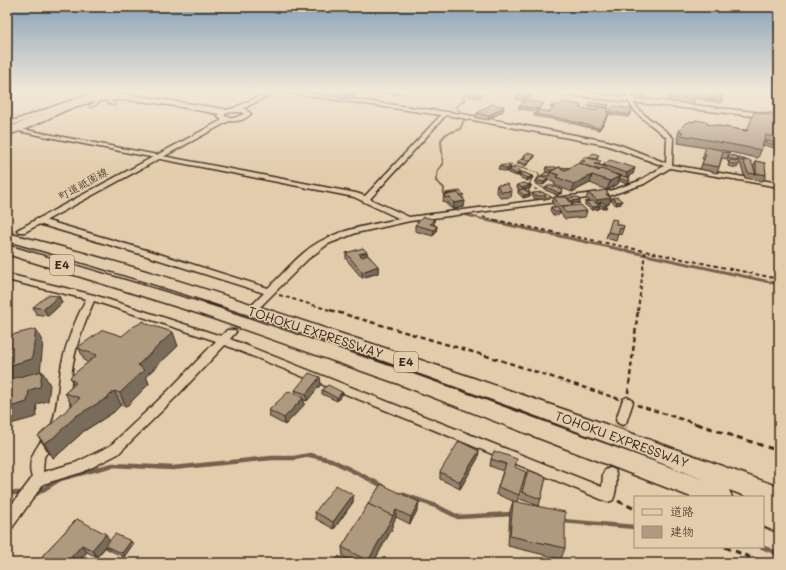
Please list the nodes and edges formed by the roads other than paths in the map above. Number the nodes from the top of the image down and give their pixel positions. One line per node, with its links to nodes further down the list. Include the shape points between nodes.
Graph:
1 (32, 119): 7 (street)
2 (47, 119): 7 (highway)
3 (220, 119): 9 (street, 町道祗園線)
4 (440, 119): 15 (street)
5 (470, 119): 11 (street, via 607,143)
6 (646, 119): 11 (street, via 670,138)
7 (7, 130)
8 (21, 131): 9 (street)
9 (155, 157): 15 (street); 18 (street, 町道祗園線)
10 (509, 166): 13 (lane)
11 (669, 166): 14 (street); 16 (street, via 634,186 611,193)
12 (542, 174): 13 (lane)
13 (537, 175): 16 (lane, via 531,191 544,192)
14 (779, 185)
15 (366, 199): 17 (street, via 395,215)
16 (558, 200): 17 (street)
17 (410, 219): 26 (street, via 354,231 325,242 305,257)
18 (38, 221): 20 (street, 町道祗園線); 26 (street)
19 (7, 233): 20 (highway)
20 (25, 236): 21 (highway, TOHOKU EXPRESSWAY / E4); 35 (highway, TOHOKU EXPRESSWAY / E4, via 505,396)
21 (7, 237)
22 (7, 249): 25 (highway, TOHOKU EXPRESSWAY / E4)
23 (7, 259): 25 (highway)
24 (7, 278): 27 (street)
25 (117, 282): 34 (highway, TOHOKU EXPRESSWAY / E4, via 403,378)
26 (270, 292): 28 (street)
27 (91, 297): 29 (street); 33 (street, via 79,323 67,364 63,413 54,433 38,455 35,469)
28 (257, 305)
29 (227, 336): 32 (street, via 608,496); 33 (street, via 114,450 78,468)
30 (627, 402): 31 (street)
31 (622, 420)
32 (610, 474)
33 (39, 479): 38 (street)
34 (717, 496)
35 (779, 498)
36 (764, 514): 37 (highway)
37 (779, 520)
38 (7, 523)

